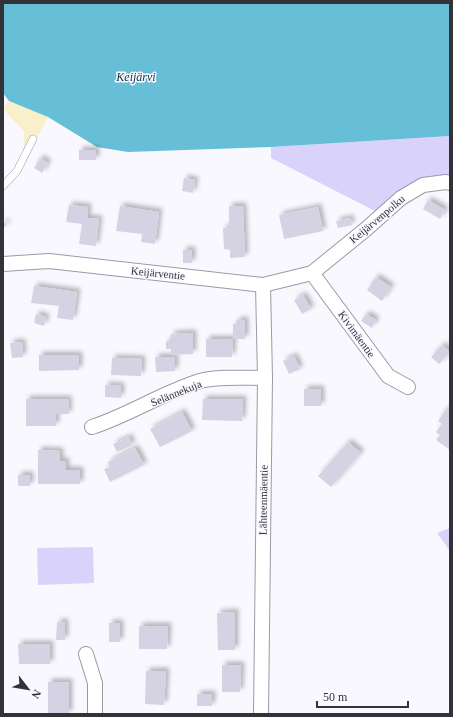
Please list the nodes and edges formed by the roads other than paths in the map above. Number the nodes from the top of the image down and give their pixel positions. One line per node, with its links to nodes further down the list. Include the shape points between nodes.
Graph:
1 (33, 139): 3 (lane, via 17,171)
2 (450, 183): 5 (street, Keijärvenpolku, via 423,185 401,198)
3 (3, 186)
4 (3, 264): 6 (street, Keijärventie, via 49,261)
5 (312, 273): 6 (street, Keijärventie); 8 (street, Kivimäentie, via 388,376)
6 (263, 285): 7 (street, Lähteenmäentie)
7 (265, 378): 9 (street, Selännekuja, via 201,381 112,421); 12 (street, Lähteenmäentie)
8 (408, 387)
9 (92, 427)
10 (86, 654): 11 (street, via 95,683)
11 (95, 714)
12 (261, 714)

